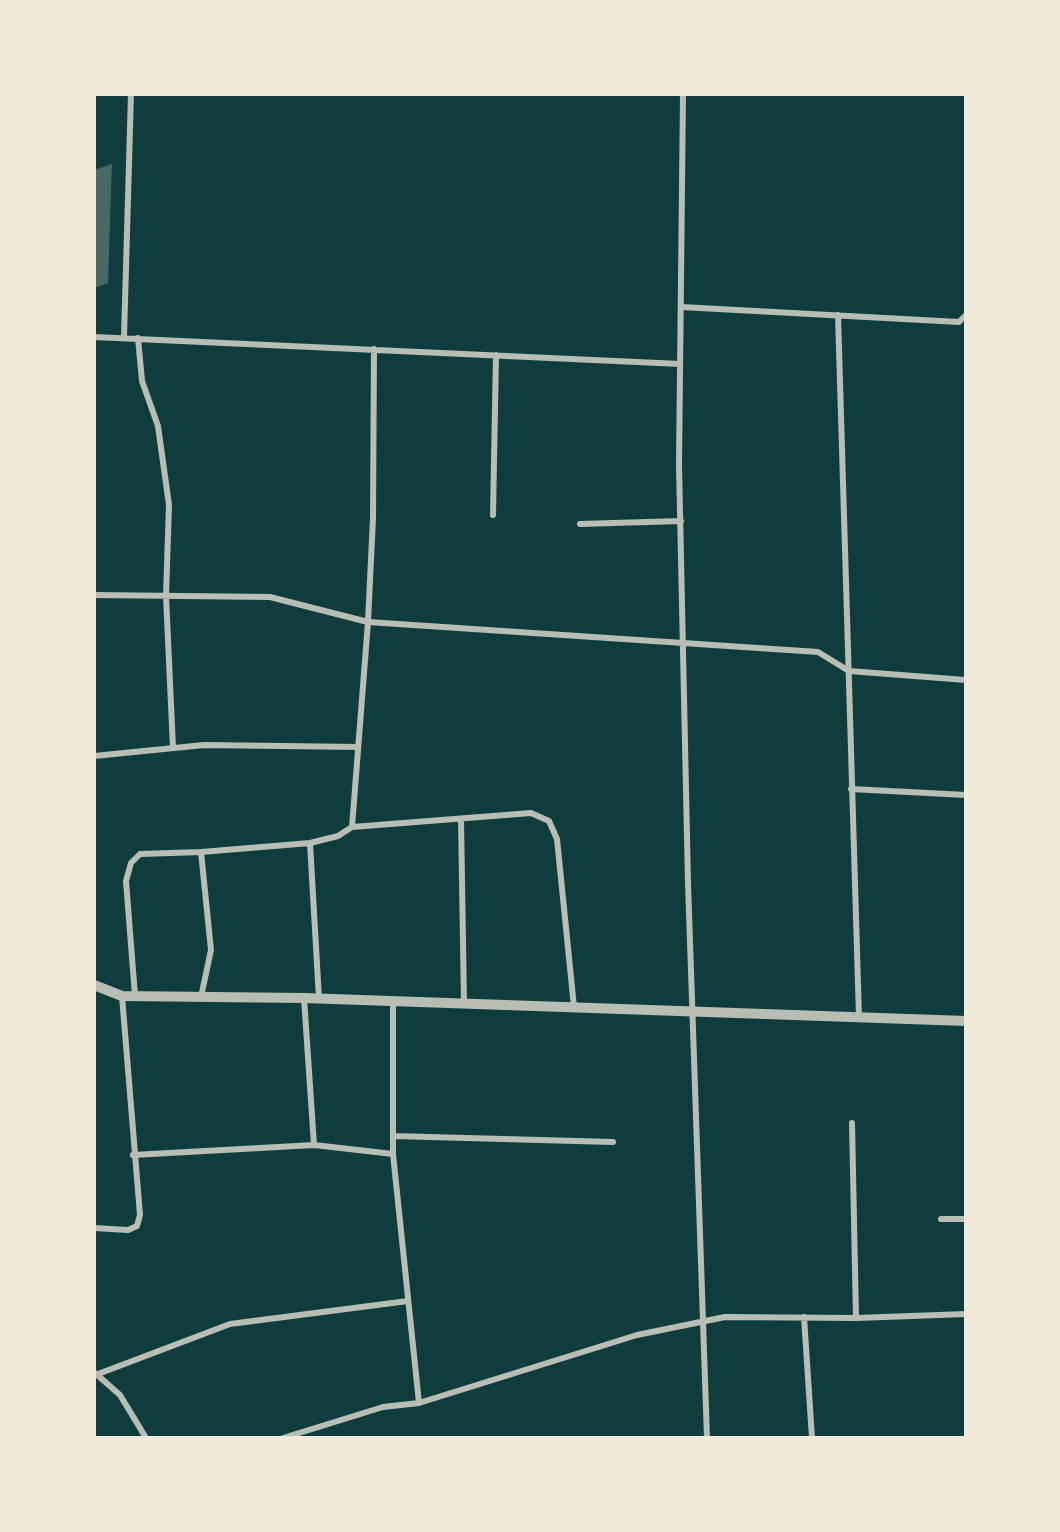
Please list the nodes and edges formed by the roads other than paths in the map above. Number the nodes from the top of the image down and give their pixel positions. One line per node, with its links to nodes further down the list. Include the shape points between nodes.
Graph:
1 (131, 94): 7 (street)
2 (683, 94): 3 (street)
3 (681, 307): 4 (street); 11 (street)
4 (838, 315): 5 (street, via 959,322); 19 (street)
5 (966, 315)
6 (94, 337): 7 (street)
7 (124, 337): 8 (street)
8 (138, 338): 9 (street); 16 (street, via 142,381 158,426 167,481)
9 (374, 349): 10 (street); 17 (street)
10 (496, 355): 11 (street); 12 (street)
11 (680, 364): 13 (street)
12 (493, 515)
13 (681, 521): 14 (street); 18 (street)
14 (580, 524)
15 (94, 596): 16 (street)
16 (166, 596): 17 (street, via 270,597); 22 (street)
17 (368, 622): 18 (street); 21 (street)
18 (684, 641): 19 (street, via 818,652); 39 (street)
19 (849, 671): 20 (street); 24 (street)
20 (966, 680)
21 (358, 747): 22 (street); 27 (street)
22 (172, 748): 23 (street)
23 (94, 756)
24 (851, 789): 25 (street); 40 (street)
25 (966, 795)
26 (461, 819): 27 (street); 37 (street); 38 (street, via 531,813 549,821 557,839)
27 (352, 827): 28 (street, via 338,837)
28 (310, 843): 29 (street); 35 (street)
29 (201, 852): 32 (street, via 140,854 131,863 126,881); 33 (street, via 211,950)
30 (94, 985): 31 (street)
31 (122, 996): 32 (street); 47 (street)
32 (135, 996): 33 (street)
33 (201, 997): 34 (street)
34 (304, 998): 35 (street); 45 (street)
35 (319, 999): 36 (street)
36 (393, 1001): 37 (street); 43 (street)
37 (464, 1004): 38 (street)
38 (574, 1007): 39 (street)
39 (693, 1012): 40 (street); 55 (street)
40 (859, 1017): 41 (street)
41 (966, 1021)
42 (852, 1123): 54 (street)
43 (393, 1136): 44 (street); 46 (street)
44 (613, 1142)
45 (314, 1145): 46 (street); 47 (street)
46 (393, 1154): 51 (street)
47 (133, 1155): 50 (street, via 140,1215 137,1226 128,1230)
48 (941, 1219): 49 (street)
49 (966, 1219)
50 (94, 1228)
51 (408, 1301): 56 (street, via 230,1324); 57 (street)
52 (966, 1314): 54 (street)
53 (804, 1317): 54 (street); 55 (street, via 725,1317); 61 (street)
54 (856, 1318)
55 (703, 1322): 57 (street, via 637,1335); 60 (street)
56 (96, 1373): 58 (street, via 120,1395)
57 (419, 1403): 59 (street, via 383,1407)
58 (146, 1437)
59 (283, 1437)
60 (707, 1437)
61 (812, 1437)

